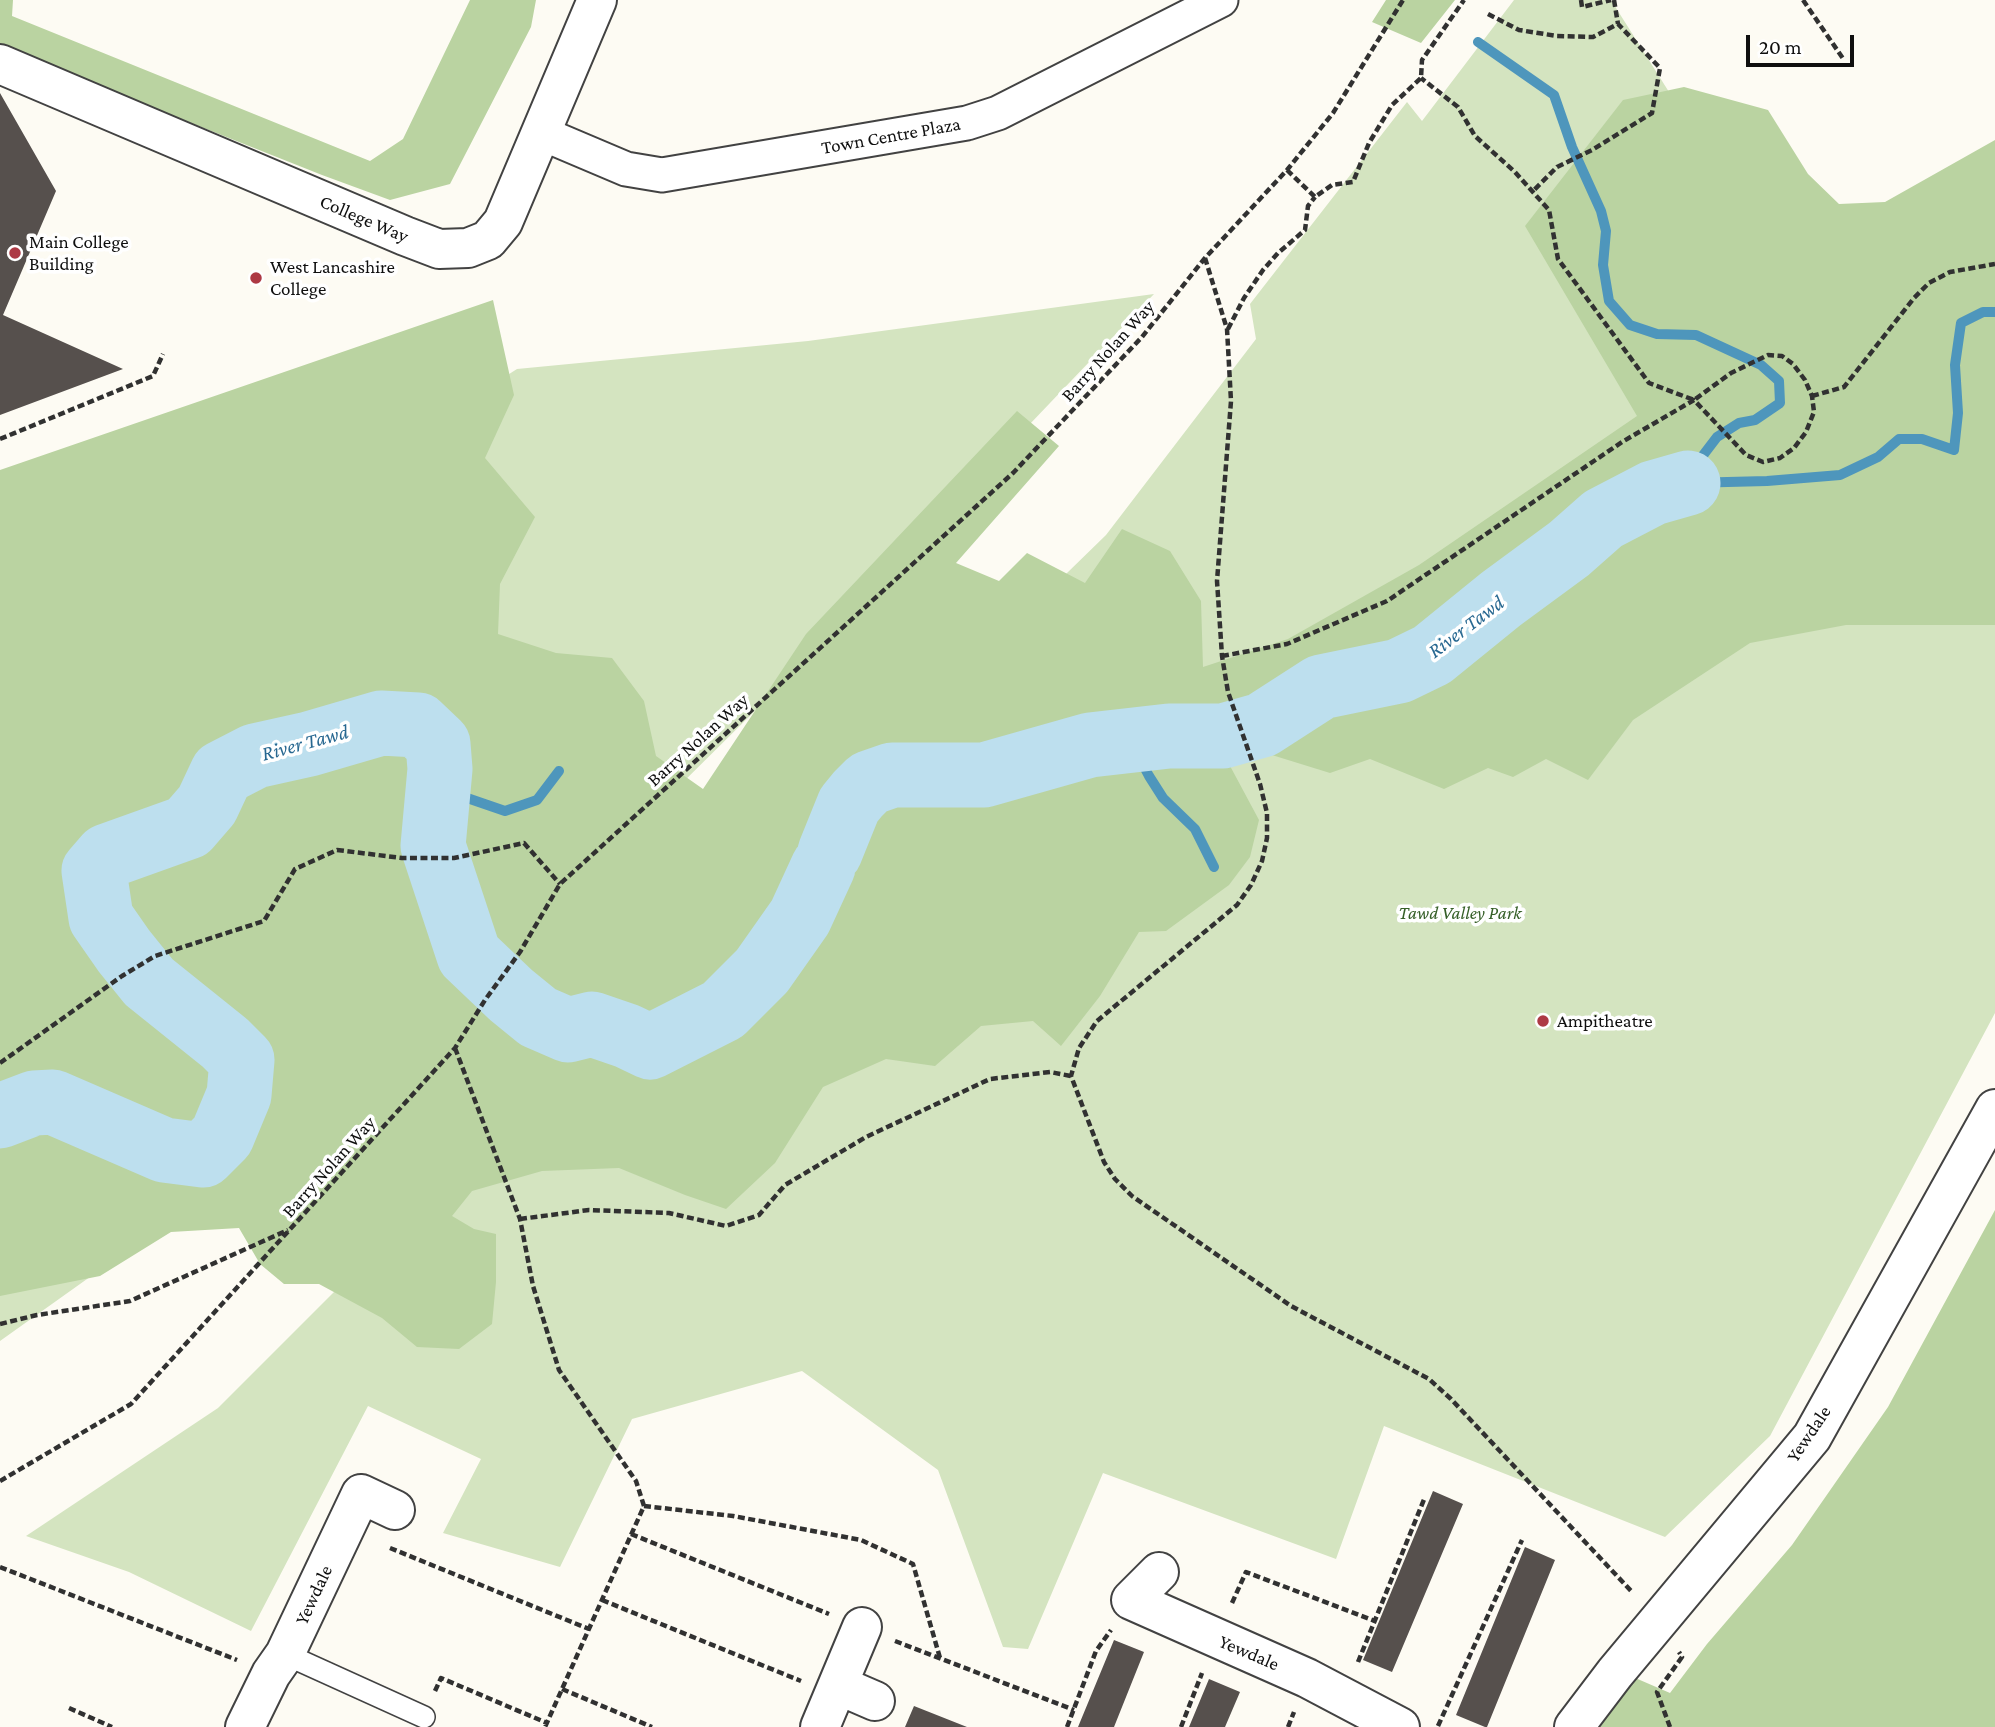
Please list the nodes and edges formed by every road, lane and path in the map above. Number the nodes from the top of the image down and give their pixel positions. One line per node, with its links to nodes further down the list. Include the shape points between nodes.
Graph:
1 (597, 0): 13 (street, College Way)
2 (1222, 0): 13 (street, Town Centre Plaza, via 998,113 967,123 662,174 626,169)
3 (1403, 0): 14 (path, Barry Nolan Way, via 1334,113)
4 (1464, 0): 12 (path, via 1422,60)
5 (1581, 0): 6 (path, via 1582,7)
6 (1613, 0): 9 (path)
7 (1803, 0): 10 (path)
8 (1488, 14): 9 (path, via 1519,30 1557,37 1593,37)
9 (1618, 24): 15 (path, via 1660,68 1652,113 1558,167)
10 (1844, 60)
11 (0, 64): 13 (street, College Way, via 439,249 468,248 488,240 503,222)
12 (1421, 78): 15 (path, via 1458,107 1475,136); 16 (path, via 1392,105 1368,143 1353,182 1332,185)
13 (541, 133)
14 (1287, 170): 16 (path); 17 (path, Barry Nolan Way)
15 (1533, 191): 22 (path, via 1549,210 1558,260 1648,383)
16 (1315, 197): 19 (path, via 1308,206 1305,230 1263,270)
17 (1205, 258): 19 (path); 25 (path, Barry Nolan Way, via 1142,337 1013,473)
18 (1995, 264): 21 (path, via 1950,272 1929,283 1844,387)
19 (1227, 329): 24 (path, via 1231,401 1217,581)
20 (163, 354): 23 (path, via 153,376)
21 (1812, 396): 22 (path, via 1793,364 1782,356 1768,355 1731,373); 22 (path, via 1814,411 1794,448 1780,458 1763,461 1746,455)
22 (1694, 400): 24 (path, via 1622,442 1387,601 1287,644)
23 (0, 439)
24 (1222, 656): 28 (path, via 1228,692 1267,813 1262,861 1237,905 1097,1021 1079,1048)
25 (560, 884): 26 (path, Barry Nolan Way); 27 (path, via 524,843 454,858 402,858 337,850 295,869 264,921 155,956)
26 (455, 1048): 30 (path); 31 (path, Barry Nolan Way)
27 (0, 1063)
28 (1071, 1076): 30 (path, via 1050,1072 990,1079 866,1137 785,1185 759,1215 726,1226 656,1212 589,1210); 43 (path, via 1104,1162 1132,1196 1291,1306 1429,1379)
29 (1995, 1109): 43 (street, Yewdale, via 1812,1437)
30 (520, 1219): 35 (path, via 533,1286 559,1370 636,1481)
31 (292, 1228): 32 (path, via 130,1301); 33 (path, Barry Nolan Way, via 131,1404)
32 (0, 1324)
33 (0, 1481)
34 (1425, 1497): 49 (path)
35 (644, 1506): 41 (path); 46 (path, via 733,1516 861,1540 913,1564)
36 (396, 1510): 37 (street, Yewdale, via 360,1494)
37 (344, 1530): 45 (path); 47 (street, Yewdale)
38 (1522, 1539): 60 (path)
39 (0, 1567): 47 (path)
40 (1158, 1572): 42 (street)
41 (602, 1600): 45 (path); 51 (path)
42 (1132, 1600): 49 (street, Yewdale); 58 (path, via 1096,1651)
43 (1659, 1622): 61 (street, Yewdale)
44 (862, 1627): 51 (street)
45 (589, 1629): 48 (path)
46 (940, 1659)
47 (278, 1664): 53 (lane); 56 (street, Yewdale)
48 (562, 1689): 54 (path); 57 (path)
49 (1344, 1695): 59 (street, Yewdale)
50 (874, 1701): 51 (street)
51 (831, 1702)
52 (69, 1708): 55 (path)
53 (424, 1717): 54 (path, via 441,1678)
54 (546, 1725)
55 (112, 1727)
56 (245, 1727)
57 (652, 1727)
58 (1067, 1727)
59 (1400, 1727)
60 (1438, 1727)
61 (1574, 1727)

